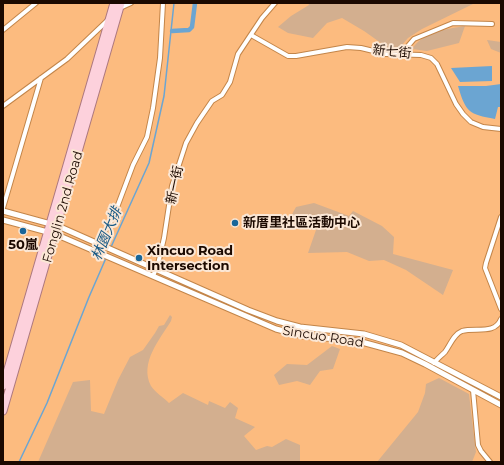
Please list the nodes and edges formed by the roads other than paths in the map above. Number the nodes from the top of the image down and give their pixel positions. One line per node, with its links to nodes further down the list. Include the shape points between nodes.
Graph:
1 (36, 3): 9 (street)
2 (114, 3): 7 (main road, Fonglin 2nd Road)
3 (131, 3): 6 (street)
4 (163, 3): 20 (street, via 160,58 147,137 113,218)
5 (275, 3): 10 (street, 新一街)
6 (121, 6): 18 (main road, Fonglin 2nd Road)
7 (110, 19): 12 (street, via 67,58); 18 (main road, Fonglin 2nd Road)
8 (492, 24): 11 (street, via 453,23 414,39)
9 (3, 30)
10 (251, 35): 11 (street, 新七街, via 288,56 347,47); 21 (street, 新一街, via 238,54 230,82 222,95 212,101 186,143 172,186 164,238)
11 (401, 54): 14 (street, 新七街, via 431,58 437,64 463,114 471,122 483,127)
12 (40, 78): 13 (street); 15 (street)
13 (3, 106)
14 (501, 129)
15 (3, 209): 18 (street)
16 (501, 217): 23 (street, via 485,268)
17 (3, 220): 19 (street)
18 (54, 225): 19 (main road, Fonglin 2nd Road); 20 (street)
19 (51, 233): 22 (street, Sincuo Road); 29 (main road, Fonglin 2nd Road); 33 (main road, Fonglin 2nd Road)
20 (98, 244): 21 (street, Sincuo Road)
21 (156, 268): 22 (street, 新一街); 25 (street, Sincuo Road, via 277,321 300,327 364,334 401,345)
22 (152, 276): 26 (street, Sincuo Road, via 276,329 304,336 358,341 402,353)
23 (501, 309)
24 (501, 319): 25 (street, via 492,328 460,332)
25 (435, 361): 26 (street); 27 (street, Sincuo Road)
26 (431, 367): 28 (street, Sincuo Road)
27 (464, 377): 28 (street); 31 (street, Sincuo Road)
28 (460, 383): 30 (street, Sincuo Road)
29 (3, 386)
30 (473, 390): 32 (street, Sincuo Road); 34 (street, via 478,445)
31 (501, 396)
32 (501, 405)
33 (3, 411)
34 (490, 462)

